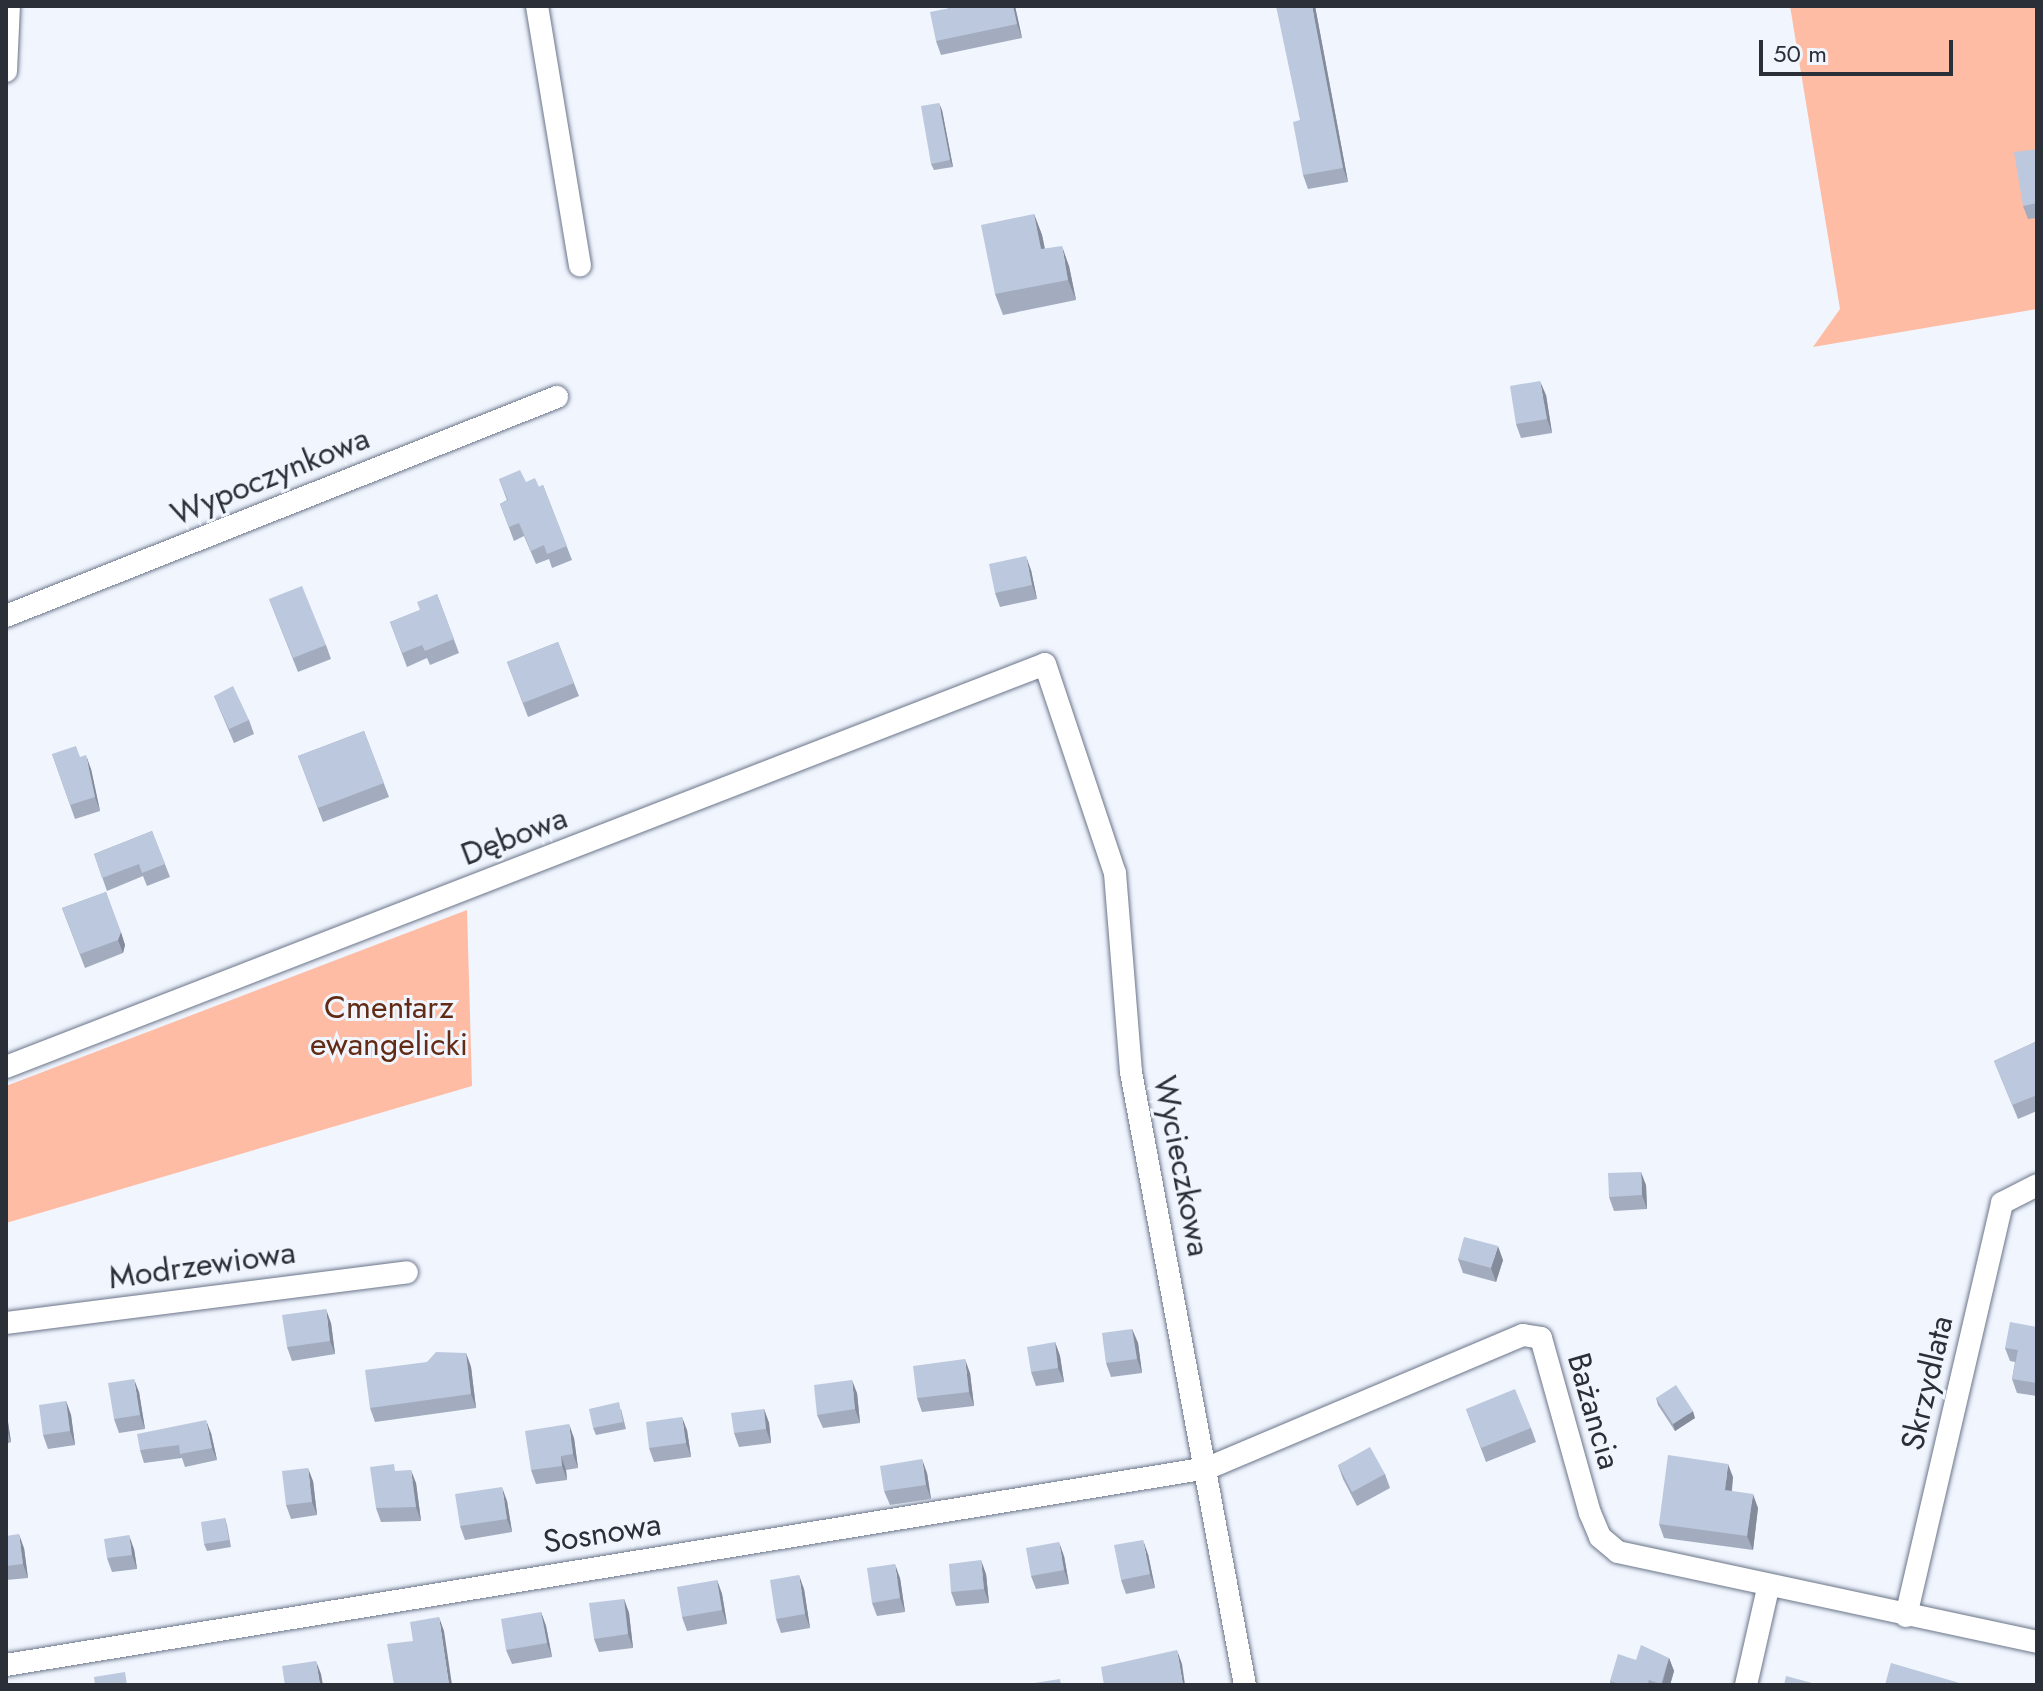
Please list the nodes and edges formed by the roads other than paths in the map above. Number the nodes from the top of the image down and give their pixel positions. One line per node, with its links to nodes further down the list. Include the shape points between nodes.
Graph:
1 (9, 6): 3 (street)
2 (537, 6): 4 (street)
3 (6, 71)
4 (580, 265)
5 (557, 397): 6 (street, Wypoczynkowa)
6 (6, 616)
7 (1045, 664): 8 (street, Dębowa); 12 (street, Wycieczkowa, via 1115,873 1131,1072)
8 (6, 1067)
9 (2037, 1185): 14 (street, Skrzydlata, via 2002,1203)
10 (407, 1272): 11 (street, Modrzewiowa)
11 (6, 1323)
12 (1208, 1468): 13 (street, Bażancia, via 1523,1335 1541,1338 1600,1537 1618,1552); 16 (street, Sosnowa); 17 (street, Wycieczkowa)
13 (1768, 1588): 14 (street, Bażancia); 18 (street)
14 (1906, 1616): 15 (street, Bażancia)
15 (2037, 1642)
16 (6, 1665)
17 (1245, 1685)
18 (1746, 1685)

